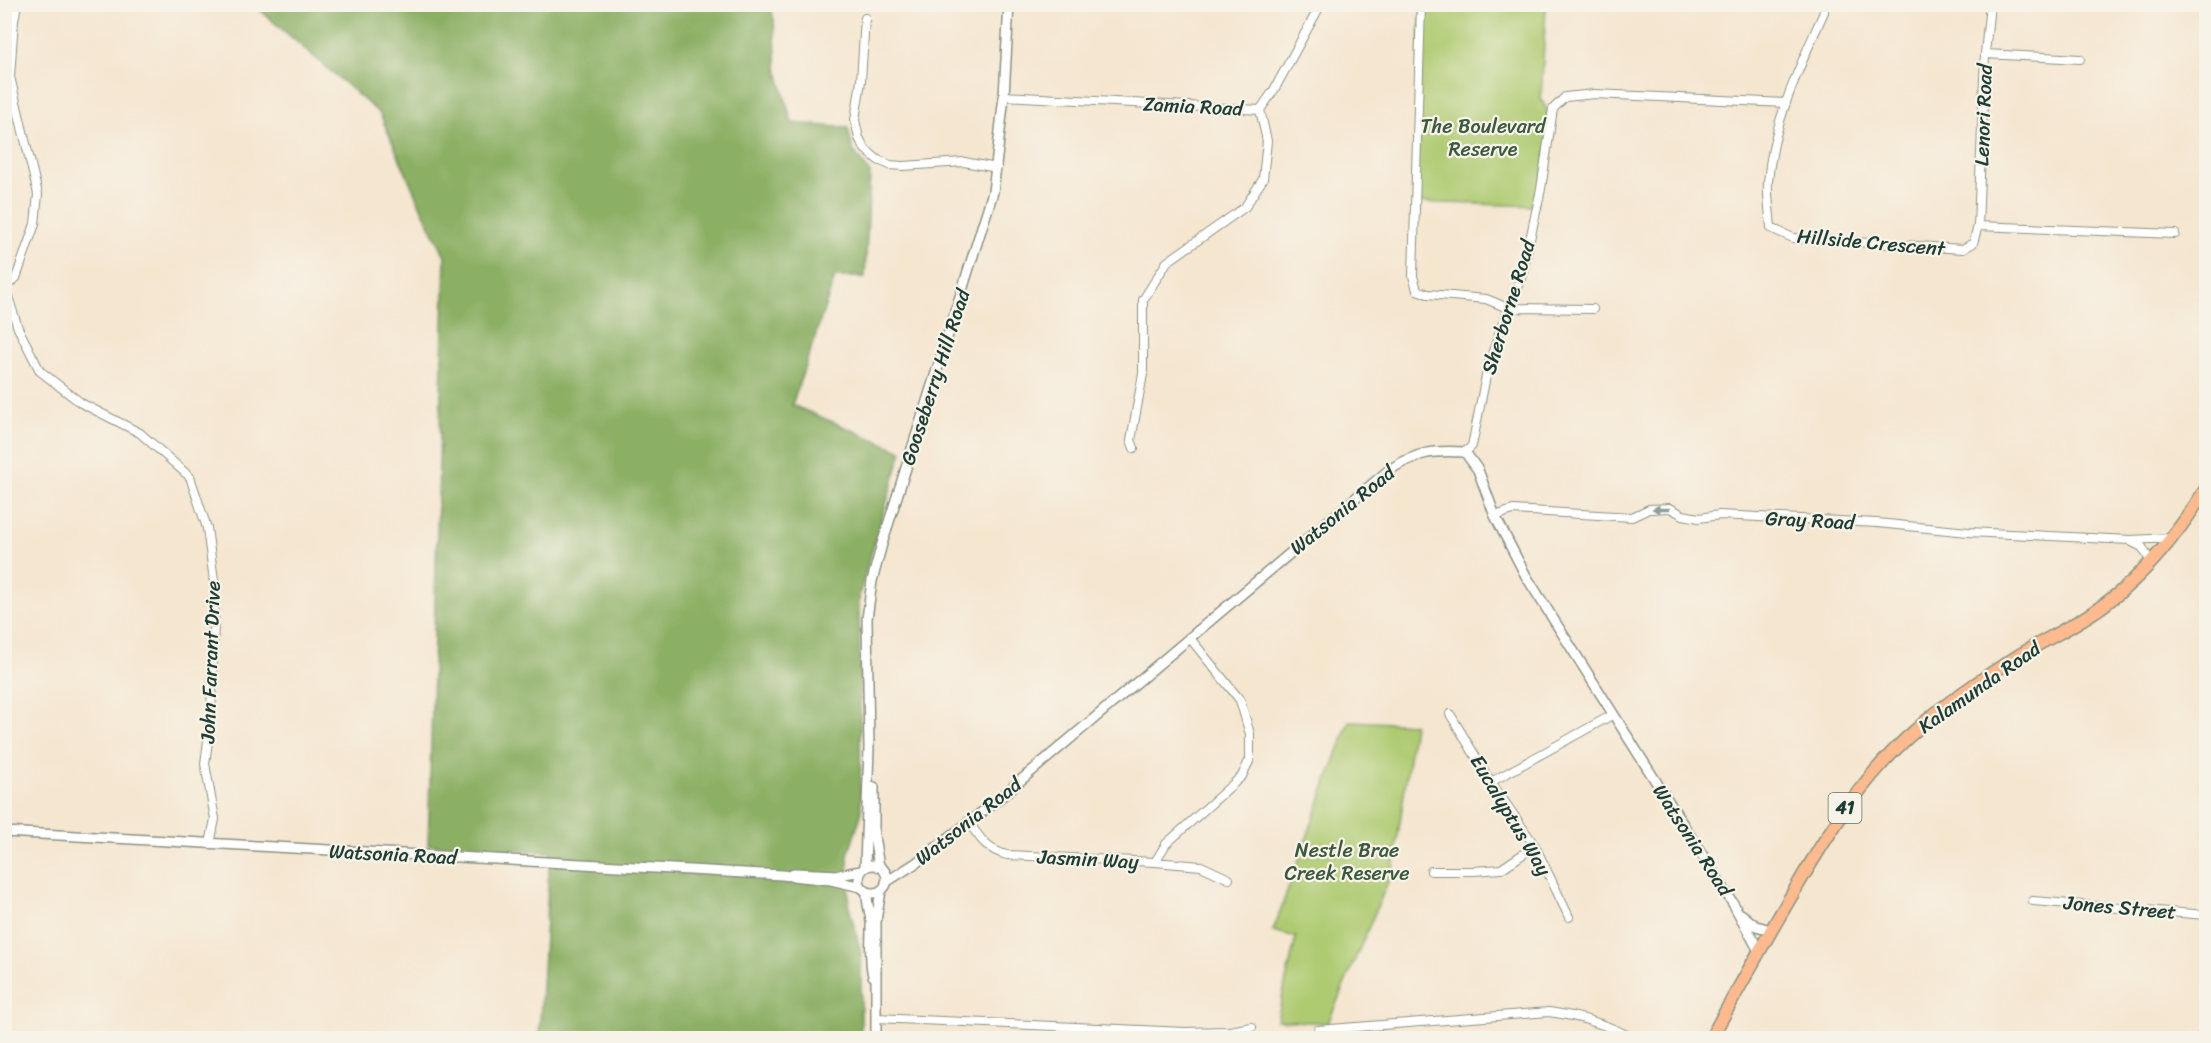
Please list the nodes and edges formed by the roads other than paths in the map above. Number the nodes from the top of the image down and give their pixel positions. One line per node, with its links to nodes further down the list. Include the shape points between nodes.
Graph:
1 (17, 4): 16 (street, John Farrant Drive, via 10,77 38,194 35,224 24,256 16,278)
2 (1009, 4): 10 (street, Gooseberry Hill Road)
3 (1321, 4): 12 (street, Zamia Road, via 1275,90)
4 (1421, 4): 17 (street, via 1413,276 1418,290 1428,294 1486,300)
5 (1823, 4): 11 (street, via 1824,12)
6 (1990, 4): 8 (street, Lenori Road)
7 (865, 18): 13 (street, via 855,120 865,149 890,165 964,162)
8 (1985, 54): 9 (street); 14 (street, Lenori Road)
9 (2080, 59)
10 (1004, 96): 12 (street, Zamia Road); 13 (street, Gooseberry Hill Road)
11 (1786, 103): 14 (street, Hillside Crescent, via 1768,182 1771,228 1793,238 1963,249 1973,243); 17 (street, Sherborne Road, via 1595,94 1565,97 1553,109 1522,276)
12 (1260, 110): 19 (street, via 1267,141 1263,179 1245,207 1167,262 1143,300 1143,374 1131,440)
13 (997, 168): 29 (street, Gooseberry Hill Road, via 987,212 875,569 867,619)
14 (1978, 226): 15 (street)
15 (2175, 234)
16 (5, 287): 33 (street, John Farrant Drive, via 18,328 40,371 81,403 140,433 190,477 207,528 215,588 211,717 205,764 215,819)
17 (1508, 308): 18 (street); 20 (street, Sherborne Road, via 1488,366 1476,433 1472,446)
18 (1593, 309)
19 (1134, 448)
20 (1465, 452): 22 (street, Watsonia Road, via 1478,470); 26 (street, Watsonia Road, via 1436,450 1408,458 1389,470)
21 (2206, 489): 23 (main road, Kalamunda Road / 41)
22 (1494, 516): 24 (street, Gray Road, one-way to 22, via 1720,515 1699,518 1670,508 1649,509 1632,517 1513,510); 28 (street, Watsonia Road, via 1526,576)
23 (2173, 538): 24 (street, Gray Road); 25 (main road, Kalamunda Road / 41)
24 (2130, 540): 25 (street, via 2142,547)
25 (2151, 562): 48 (main road, Kalamunda Road / 41, via 2103,606 1943,707 1898,746 1845,808)
26 (1189, 637): 31 (street, Watsonia Road); 35 (street, Jasmin Way, via 1239,700 1250,734 1250,759 1242,776 1166,844)
27 (1450, 714): 30 (street, Eucalyptus Way)
28 (1612, 715): 30 (street); 45 (street, Watsonia Road)
29 (869, 748): 36 (street, Gooseberry Hill Road, via 874,787 874,847); 38 (street, Gooseberry Hill Road)
30 (1491, 782): 34 (street, Eucalyptus Way)
31 (968, 821): 35 (street, Jasmin Way, via 993,852); 37 (street, Watsonia Road)
32 (4, 832): 33 (street, Watsonia Road)
33 (210, 844): 40 (street, Watsonia Road)
34 (1535, 846): 39 (street, via 1501,869); 47 (street, Eucalyptus Way)
35 (1155, 862): 41 (street, via 1201,866)
36 (880, 867): 37 (street, Watsonia Road); 38 (street); 42 (street, via 884,872)
37 (907, 867): 42 (street, Watsonia Road)
38 (863, 869): 40 (street, Watsonia Road, via 839,875); 43 (street, via 859,879)
39 (1431, 871)
40 (782, 875): 43 (street, Watsonia Road, via 831,880)
41 (1229, 879)
42 (883, 886): 43 (street, via 874,893); 50 (street, via 876,920)
43 (864, 890): 50 (street)
44 (2033, 901): 46 (street, Jones Street)
45 (1734, 905): 48 (street, Watsonia Road, via 1756,926); 49 (street, Watsonia Road)
46 (2206, 915)
47 (1569, 917)
48 (1771, 930): 49 (main road, Kalamunda Road / 41)
49 (1759, 951): 57 (main road, Kalamunda Road / 41)
50 (874, 981): 51 (street)
51 (876, 1018): 54 (street); 55 (street)
52 (1252, 1027): 54 (street)
53 (1318, 1030): 56 (street, via 1549,1012 1605,1024)
54 (1185, 1035)
55 (876, 1038)
56 (1633, 1038)
57 (1711, 1038)

